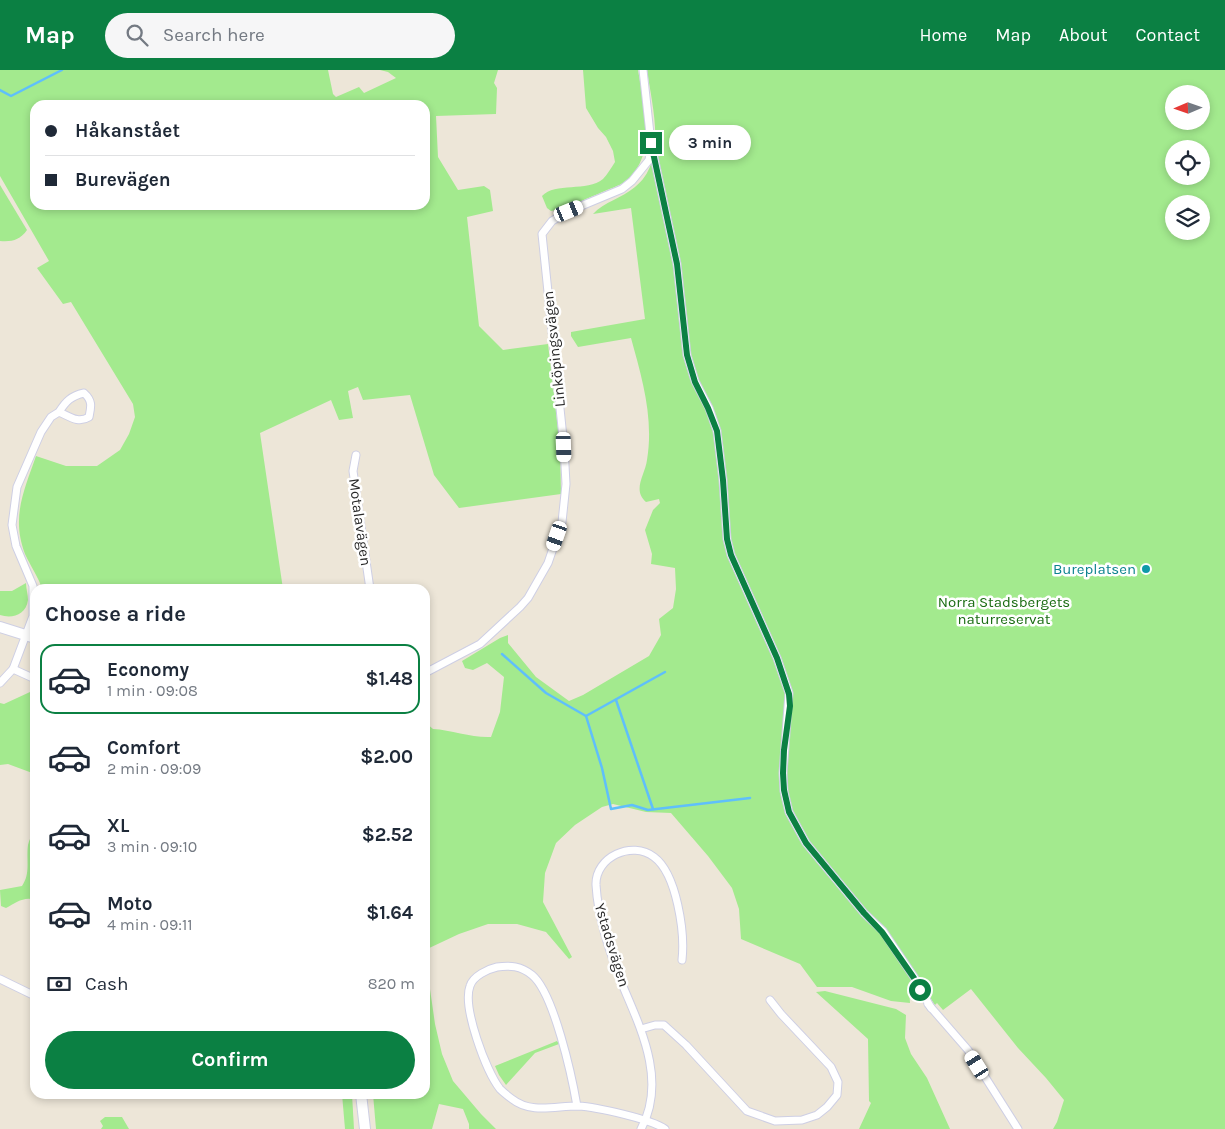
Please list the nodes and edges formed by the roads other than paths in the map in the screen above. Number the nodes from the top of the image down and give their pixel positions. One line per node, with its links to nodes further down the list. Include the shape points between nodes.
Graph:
1 (643, 70): 2 (street)
2 (651, 143): 10 (street, Linköpingsvägen, via 649,160 632,182 569,211 552,221 542,234 566,484 562,522 548,562 528,598 516,611 480,644); 24 (street, via 677,264 687,355 717,431 731,555 777,658 789,694 783,773 789,812 801,836 819,860 882,932 931,1008 968,1050)
3 (59, 412): 3 (street, via 84,421 89,417 90,398 84,393 74,395); 5 (street, via 52,417 34,446 17,487 14,505 12,525 16,546)
4 (356, 455): 6 (street, Motalavägen, via 353,471)
5 (31, 584)
6 (369, 584)
7 (0, 627): 8 (street)
8 (30, 637): 9 (street)
9 (12, 669): 11 (street); 12 (street)
10 (430, 670)
11 (30, 677)
12 (0, 683)
13 (682, 960): 17 (street, Ystadsvägen, via 684,946 678,910 669,875 662,864 646,852 625,851 613,855 604,862 596,877 597,904 614,960)
14 (0, 979): 15 (street)
15 (30, 994)
16 (770, 1000): 17 (street, via 831,1067 838,1082 836,1095 817,1115 796,1121 775,1121 747,1111 664,1025 655,1024)
17 (641, 1029): 20 (street, Ystadsvägen, via 652,1081)
18 (362, 1099): 21 (street)
19 (577, 1106): 19 (street, via 532,1108 514,1101 500,1089 468,1011 470,983 482,973 493,968 515,966 533,975 540,983 566,1054); 20 (street)
20 (645, 1121): 22 (street, Ystadsvägen); 23 (street)
21 (364, 1129)
22 (641, 1129)
23 (665, 1129)
24 (1018, 1129)

